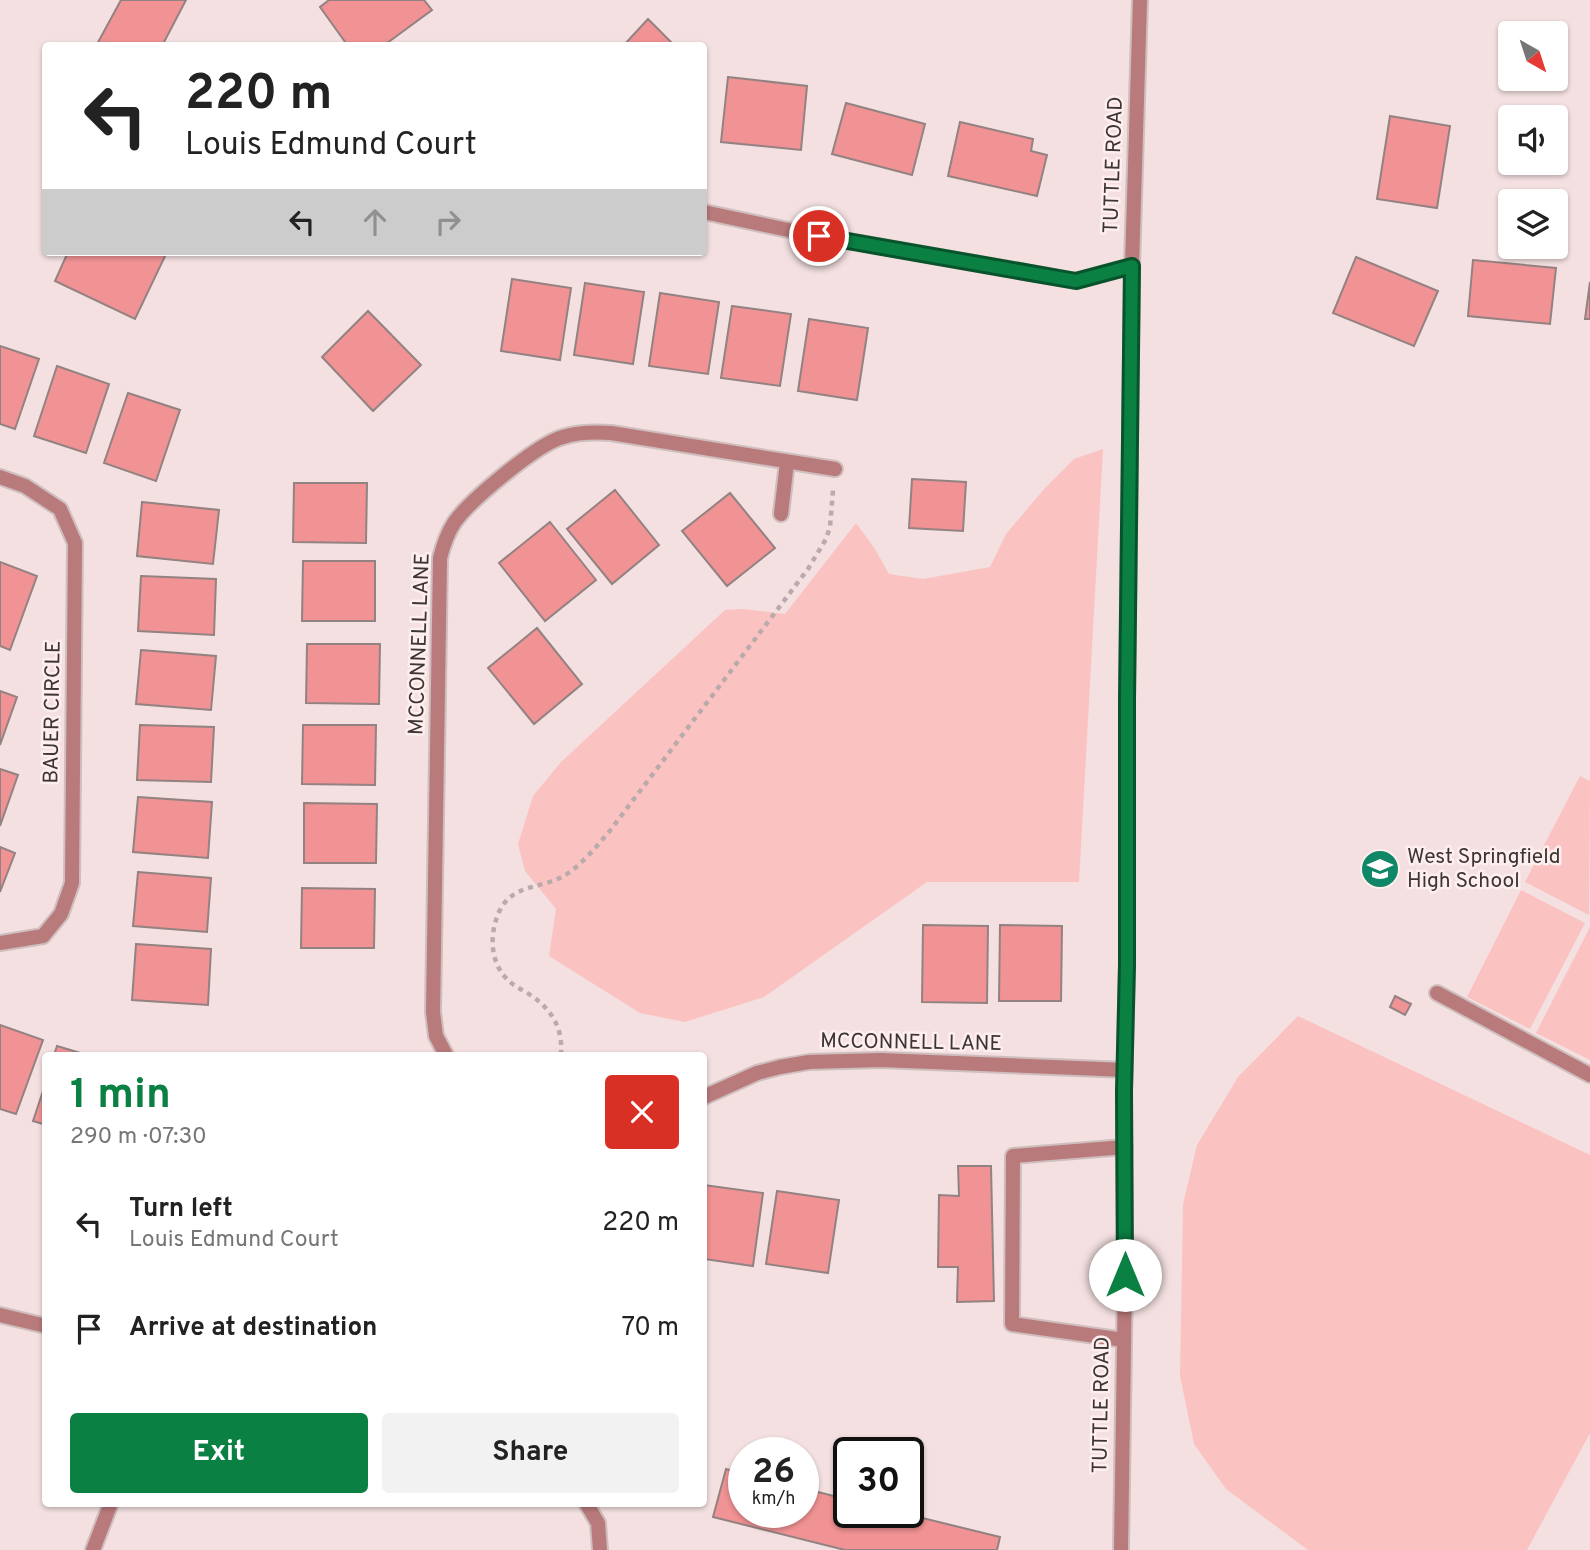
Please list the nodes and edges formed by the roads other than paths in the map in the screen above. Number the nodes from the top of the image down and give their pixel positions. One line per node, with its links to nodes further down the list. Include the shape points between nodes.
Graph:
1 (1140, 0): 3 (street, TUTTLE ROAD)
2 (707, 213): 3 (street, via 1076,281)
3 (1132, 266): 11 (street, TUTTLE ROAD)
4 (787, 462): 5 (street, MCCONNELL LANE); 7 (street); 10 (street, MCCONNELL LANE, via 611,433 580,433 535,451 454,523 440,558 439,599 433,1013)
5 (835, 469)
6 (0, 477): 8 (street, BAUER CIRCLE, via 25,486 60,509 75,542 72,883 61,915 43,936)
7 (781, 514)
8 (0, 943)
9 (1437, 993): 12 (street)
10 (444, 1052)
11 (1125, 1070): 13 (street, MCCONNELL LANE, via 881,1060 809,1062 757,1073); 14 (street, TUTTLE ROAD)
12 (1590, 1075)
13 (707, 1096)
14 (1125, 1147): 17 (street, TUTTLE ROAD); 17 (street, via 1013,1156 1012,1310 1012,1324)
15 (0, 1315): 16 (street)
16 (42, 1325)
17 (1124, 1340): 22 (street, TUTTLE ROAD)
18 (109, 1507): 20 (street)
19 (588, 1507): 21 (street, via 598,1523)
20 (93, 1550)
21 (600, 1550)
22 (1121, 1550)

